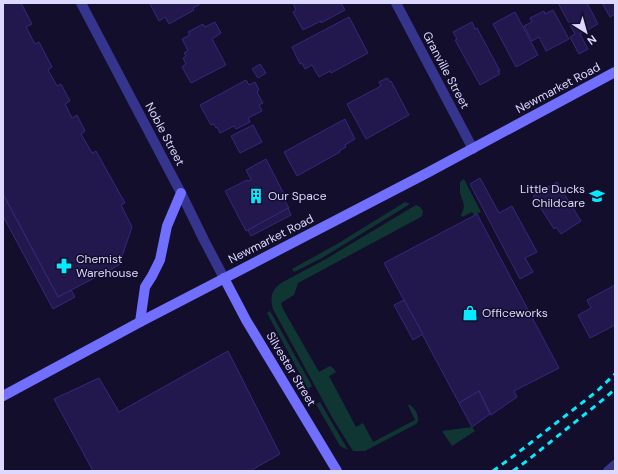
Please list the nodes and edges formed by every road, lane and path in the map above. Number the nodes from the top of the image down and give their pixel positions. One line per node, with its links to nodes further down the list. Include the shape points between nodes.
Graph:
1 (81, 3): 5 (street, Noble Street)
2 (396, 3): 4 (street, Granville Street)
3 (615, 72): 4 (main road, Newmarket Road)
4 (473, 149): 6 (main road, Newmarket Road)
5 (181, 193): 6 (street, Noble Street); 7 (main road, via 167,226 160,260 145,287)
6 (224, 278): 7 (main road, Newmarket Road); 10 (main road, Silvester Street, via 246,320)
7 (140, 322): 8 (main road, Newmarket Road)
8 (3, 396)
9 (615, 465): 11 (street)
10 (337, 471)
11 (608, 471)

